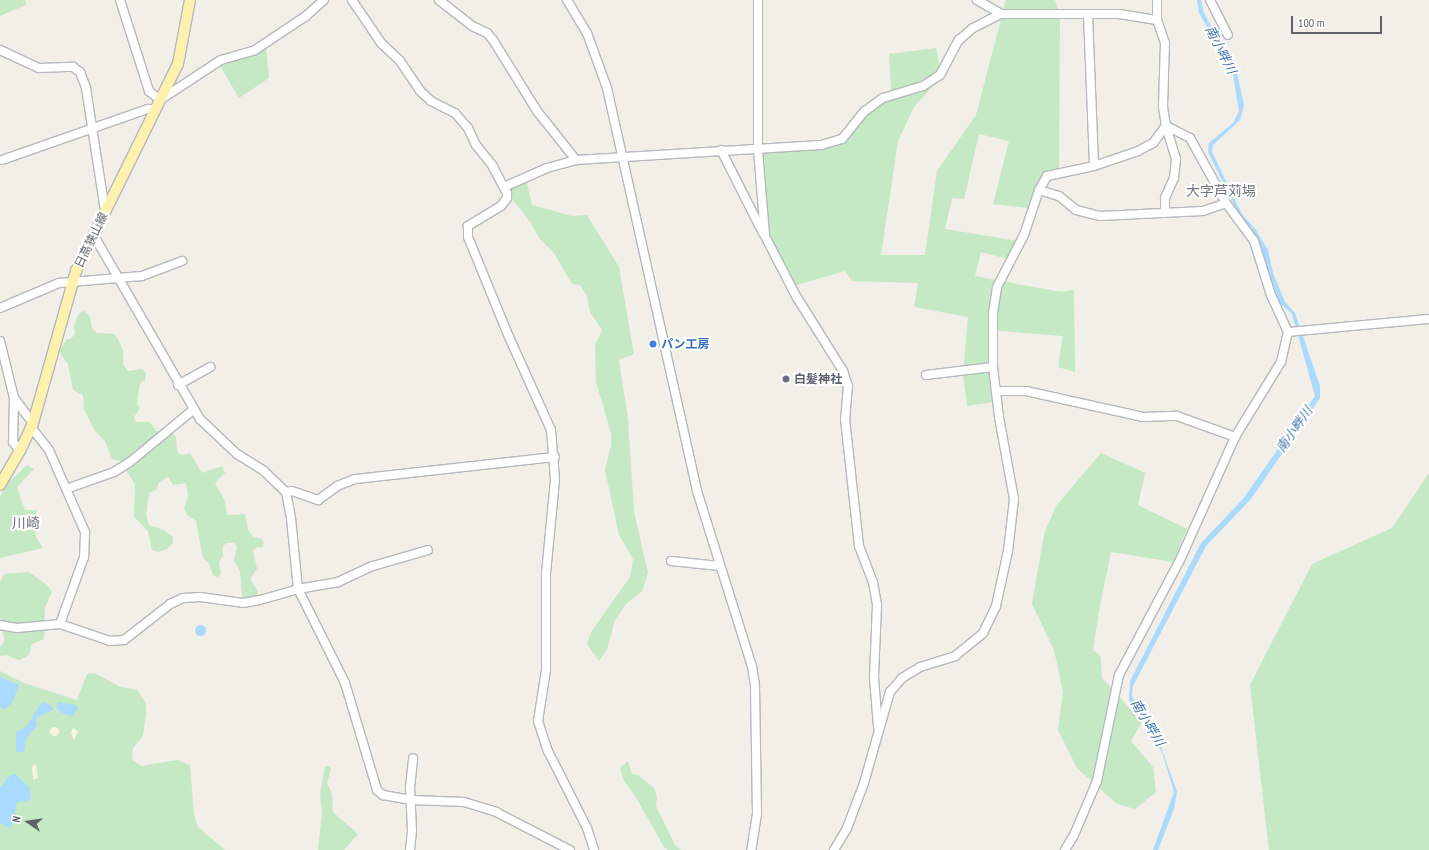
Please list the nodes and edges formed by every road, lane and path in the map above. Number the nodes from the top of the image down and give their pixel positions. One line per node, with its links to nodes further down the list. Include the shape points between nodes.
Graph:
1 (120, 0): 16 (street, via 150,91)
2 (190, 0): 16 (main road, 日高狭山線, via 178,64)
3 (324, 0): 16 (street, via 306,16 255,50 221,60)
4 (352, 0): 25 (street, via 381,44 400,61 420,91 455,113 468,128)
5 (439, 0): 23 (street, via 472,26 487,33 493,40 537,111)
6 (567, 0): 21 (street, via 587,33 601,69)
7 (758, 0): 20 (street)
8 (977, 0): 11 (street)
9 (1157, 0): 13 (street)
10 (1210, 0): 14 (street)
11 (1001, 14): 12 (street); 20 (street, via 973,28 959,40 940,75 923,86 883,98 865,112 842,139 821,145)
12 (1088, 15): 13 (street, via 1119,14); 24 (street)
13 (1158, 20): 17 (street, via 1165,43 1163,106)
14 (1228, 35)
15 (0, 50): 18 (street, via 39,68 73,67 80,72 86,88)
16 (158, 104): 18 (street); 28 (main road, 日高狭山線)
17 (1166, 126): 24 (street, via 1153,143); 27 (street, via 1190,138); 29 (street, via 1176,159 1174,178 1165,198)
18 (94, 130): 22 (street); 28 (street)
19 (721, 150): 20 (street); 21 (street); 31 (street)
20 (758, 150): 31 (street)
21 (622, 156): 23 (street); 55 (street, via 697,491)
22 (2, 160)
23 (576, 160): 25 (street, via 547,168)
24 (1094, 166): 26 (street, via 1047,176)
25 (504, 187): 49 (street, via 507,193 504,204 468,226 468,237 509,338 547,417)
26 (1038, 190): 29 (street, via 1059,196 1076,210 1100,216); 40 (street, via 1024,235 997,287 992,326)
27 (1226, 203): 29 (street, via 1203,211); 37 (street, via 1257,247 1271,294)
28 (105, 211): 30 (main road, 日高狭山線)
29 (1165, 213)
30 (93, 234): 33 (street); 34 (main road, 日高狭山線)
31 (765, 236): 59 (street, via 796,296 844,371 848,386 845,419 859,546 873,582 877,605 874,678)
32 (182, 261): 33 (street, via 142,276)
33 (116, 277): 34 (street); 42 (street)
34 (72, 282): 35 (street, via 59,283); 46 (main road, 日高狭山線)
35 (0, 308)
36 (1429, 319): 37 (street)
37 (1290, 332): 47 (street, via 1280,362)
38 (0, 341): 44 (street)
39 (210, 367): 42 (street)
40 (993, 368): 41 (street); 43 (street)
41 (926, 375)
42 (178, 385): 45 (street)
43 (996, 391): 47 (street, via 1026,391 1143,417 1178,416); 59 (street, via 1014,499 1008,551 996,606 983,633 955,656 920,667 902,678 890,692)
44 (14, 398): 46 (street); 48 (street, via 13,442)
45 (194, 409): 51 (street, via 130,462 114,472); 52 (street, via 214,434 280,484)
46 (32, 425): 48 (main road, 日高狭山線); 51 (street, via 49,450)
47 (1235, 436): 67 (street, via 1180,560 1119,675 1097,781)
48 (20, 450): 50 (main road, 日高狭山線)
49 (555, 457): 52 (street, via 355,479 337,486 318,500 292,491); 64 (street, via 546,574 546,670 538,722 548,751 587,828)
50 (0, 484)
51 (66, 489): 57 (street, via 85,532 85,545 84,557)
52 (286, 492): 56 (street)
53 (428, 550): 56 (street, via 373,566 338,582)
54 (671, 561): 55 (street)
55 (720, 566): 65 (street, via 745,639 755,686 757,814)
56 (298, 589): 57 (street, via 243,603 200,597 184,598 170,604 124,640 110,641); 61 (street, via 345,682 377,790 383,795)
57 (60, 624): 58 (street, via 16,628)
58 (0, 625)
59 (878, 736): 66 (street, via 850,821)
60 (413, 758): 61 (street, via 410,788)
61 (412, 800): 62 (street); 63 (street, via 464,802 496,812)
62 (410, 850)
63 (570, 850)
64 (594, 850)
65 (751, 850)
66 (834, 850)
67 (1065, 850)

